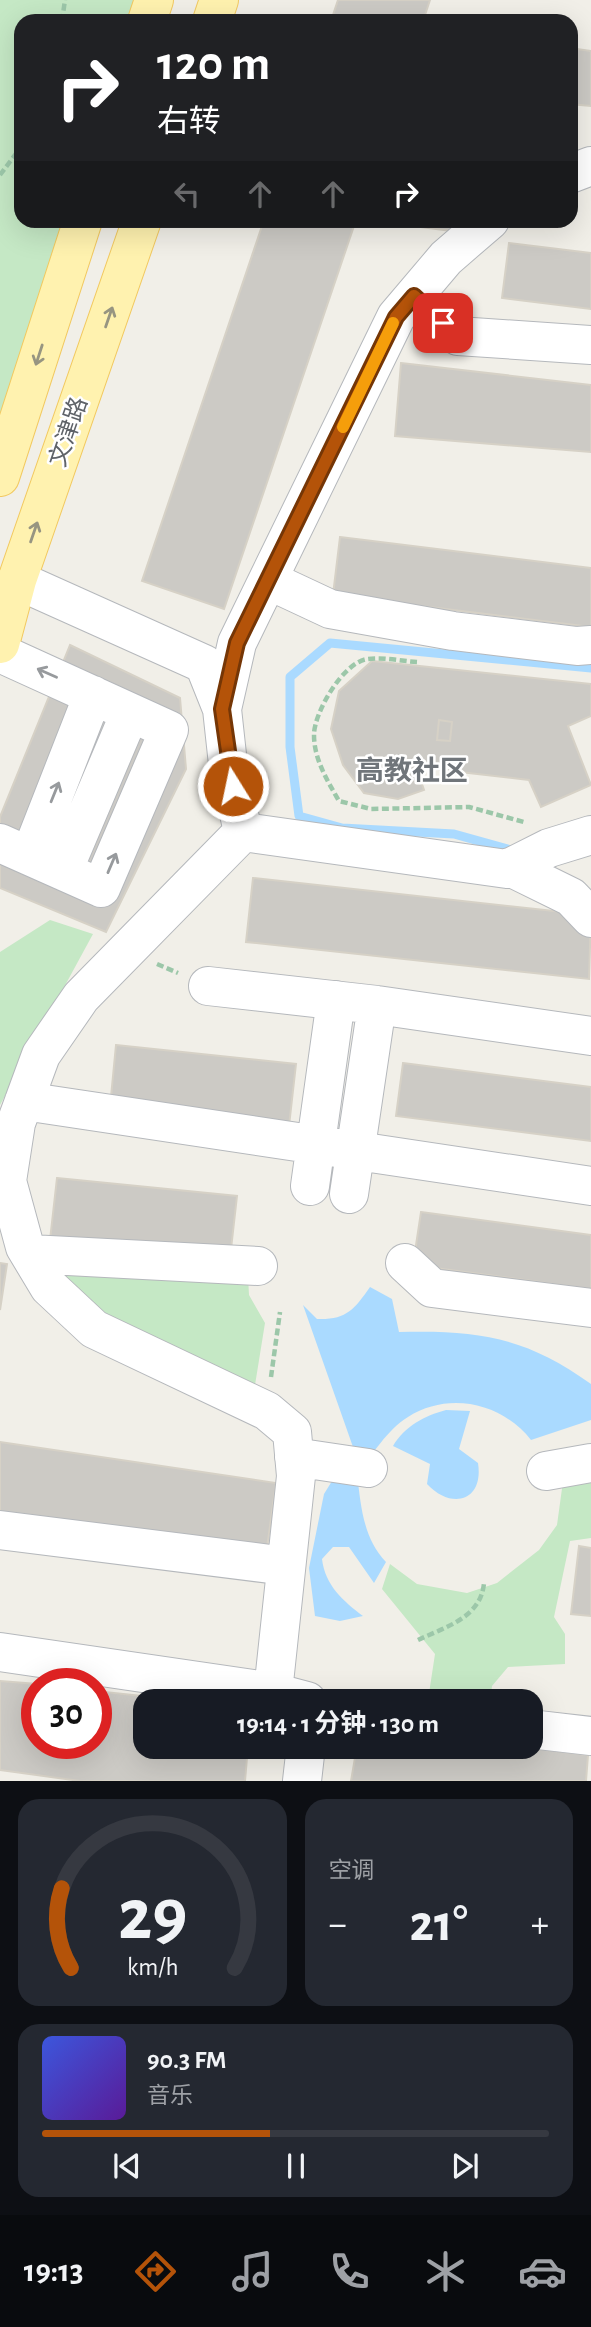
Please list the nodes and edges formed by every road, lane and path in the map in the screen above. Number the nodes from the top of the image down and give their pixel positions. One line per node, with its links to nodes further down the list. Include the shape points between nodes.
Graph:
1 (14, 156): 2 (path)
2 (0, 175)
3 (80, 228): 8 (main road, one-way to 8)
4 (139, 228): 9 (main road, 文津路, one-way to 4)
5 (481, 228): 6 (street, via 446,258)
6 (414, 296): 7 (street, via 458,336); 10 (street, via 396,317)
7 (591, 345)
8 (0, 477)
9 (17, 580): 11 (main road, 文津路); 16 (street, via 204,664)
10 (268, 580): 12 (street, via 330,609 453,631); 16 (street, via 237,643)
11 (0, 644)
12 (591, 645)
13 (0, 653): 15 (street, one-way to 13)
14 (431, 663): 18 (path, via 366,659 346,669 327,698 314,733 320,768 339,801 371,809 469,807 522,821)
15 (93, 695): 19 (street, one-way to 15); 19 (street, one-way to 15, via 130,713)
16 (222, 709): 17 (street)
17 (243, 832): 20 (street); 22 (street)
18 (568, 842): 20 (street)
19 (31, 857)
20 (510, 867): 21 (street, via 571,897)
21 (591, 918)
22 (127, 951): 23 (path); 27 (street, via 81,998 41,1055)
23 (208, 986): 24 (street)
24 (336, 1000): 25 (street); 28 (street)
25 (376, 1005): 26 (street); 29 (street)
26 (591, 1036)
27 (24, 1101): 28 (street); 33 (street, via 7,1181)
28 (313, 1145): 29 (street); 30 (street)
29 (355, 1151): 31 (street); 32 (street)
30 (310, 1186)
31 (591, 1186)
32 (349, 1194)
33 (30, 1254): 35 (street); 38 (street, via 49,1287 94,1329)
34 (405, 1263): 36 (street, via 432,1288)
35 (258, 1266)
36 (591, 1308)
37 (280, 1312): 38 (path)
38 (267, 1410): 39 (street, via 292,1432)
39 (294, 1457): 41 (street); 44 (street)
40 (591, 1463): 42 (street)
41 (368, 1468)
42 (546, 1471)
43 (0, 1530): 44 (street)
44 (286, 1566): 49 (street)
45 (484, 1583): 46 (path, via 483,1594 468,1617)
46 (418, 1640)
47 (0, 1653): 48 (street)
48 (237, 1689)
49 (290, 1689)
50 (543, 1730): 51 (street)
51 (591, 1736)
52 (305, 1759): 53 (street)
53 (302, 1781)

